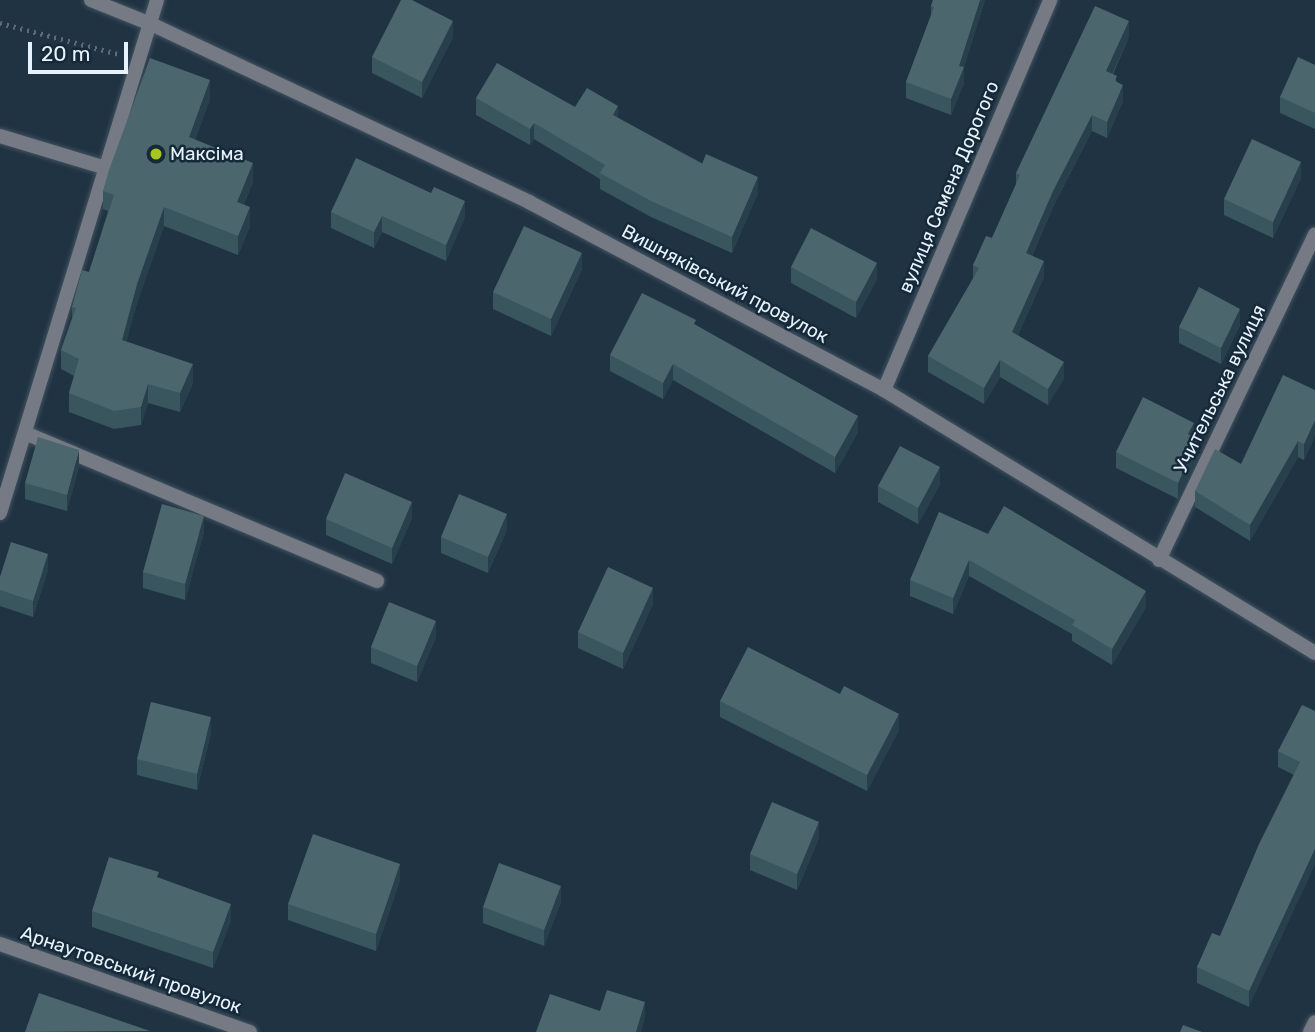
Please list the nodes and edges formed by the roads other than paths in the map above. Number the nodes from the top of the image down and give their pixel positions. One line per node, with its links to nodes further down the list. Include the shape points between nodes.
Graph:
1 (91, 0): 4 (street, Вишняківський провулок)
2 (157, 0): 4 (street)
3 (1050, 0): 8 (street, вулиця Семена Дорогого)
4 (150, 24): 6 (street); 8 (street, Вишняківський провулок, via 529,202)
5 (0, 136): 6 (street)
6 (106, 168): 9 (street)
7 (1315, 235): 11 (street, Учительська вулиця)
8 (884, 390): 11 (street, Вишняківський провулок)
9 (25, 433): 10 (street); 12 (street)
10 (0, 513)
11 (1159, 560): 13 (street, Вишняківський провулок)
12 (377, 581)
13 (1315, 653)
14 (0, 944): 16 (street, Арнаутовський провулок)
15 (1315, 1022): 17 (street)
16 (250, 1032)
17 (1310, 1032)

